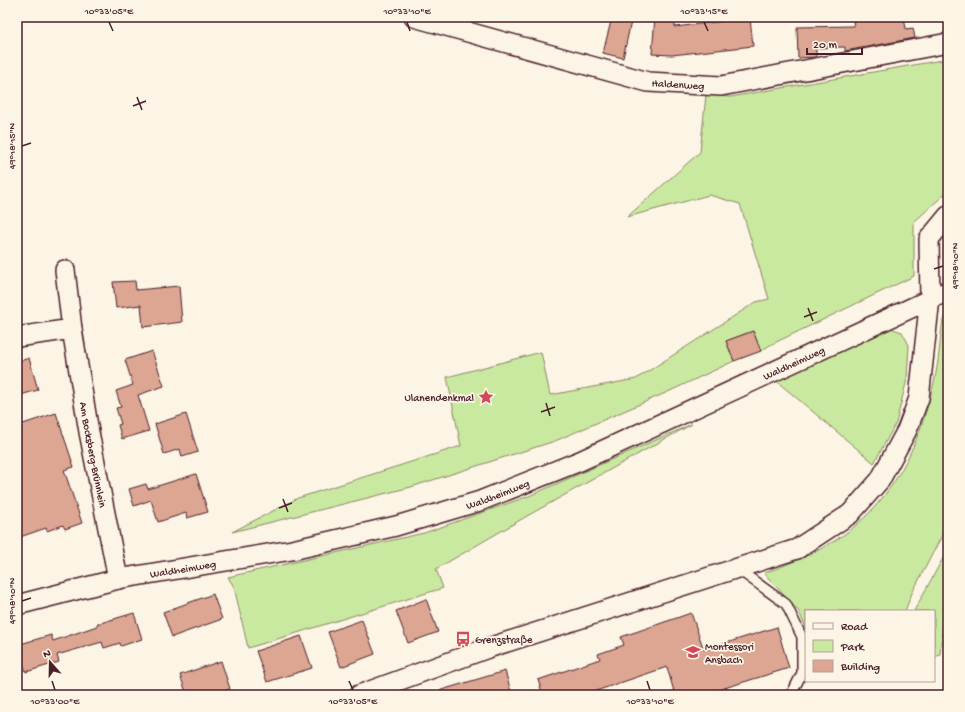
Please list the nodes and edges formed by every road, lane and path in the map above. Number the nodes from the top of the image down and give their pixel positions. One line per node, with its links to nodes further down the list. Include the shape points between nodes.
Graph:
1 (414, 17): 2 (street, Haldenweg, via 648,82 721,86)
2 (948, 43)
3 (948, 216): 6 (street, via 929,239)
4 (65, 270): 7 (street, Am Bocksberg-Brünnlein)
5 (948, 291): 6 (street, Waldheimweg)
6 (930, 298): 9 (street, via 919,398 908,430 880,480 850,514 797,549); 10 (street, Waldheimweg, via 580,461 480,501 396,526 292,550)
7 (72, 329): 8 (street); 10 (street, Am Bocksberg-Brünnlein)
8 (17, 337)
9 (734, 569): 12 (street, via 488,648); 13 (lane, via 786,604 802,637 802,673)
10 (118, 579): 11 (street, Waldheimweg)
11 (17, 605)
12 (359, 695)
13 (789, 695)

